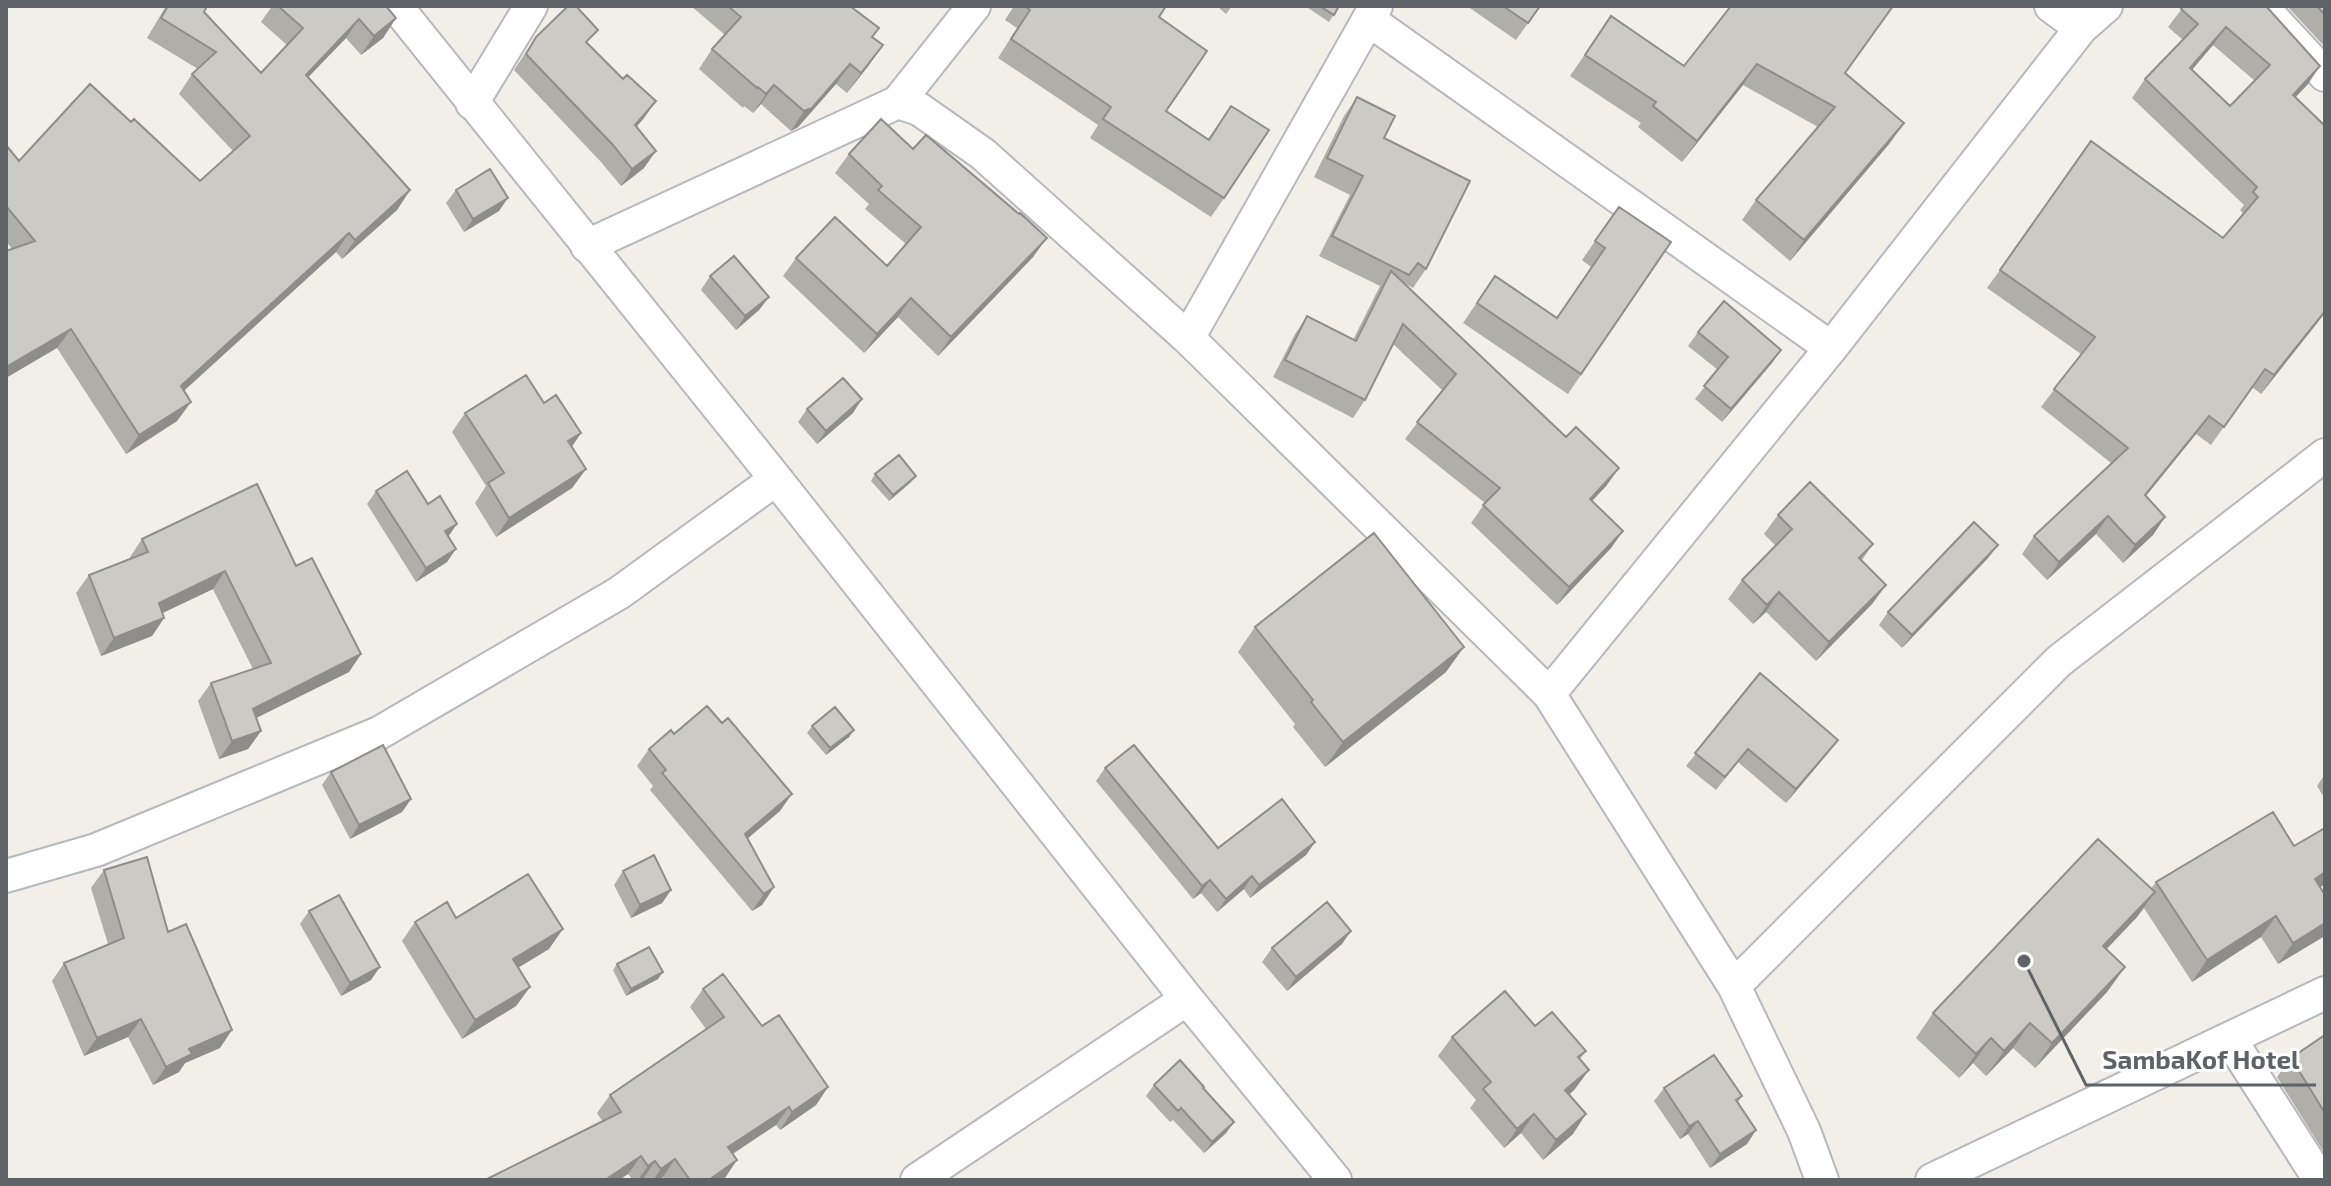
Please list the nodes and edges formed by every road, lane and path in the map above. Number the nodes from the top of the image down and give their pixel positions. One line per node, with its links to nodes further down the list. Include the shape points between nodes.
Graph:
1 (396, 6): 11 (street)
2 (531, 6): 11 (street)
3 (974, 6): 10 (street)
4 (2051, 6): 8 (street)
5 (2106, 6): 8 (street)
6 (2261, 6): 9 (street)
7 (1372, 13): 13 (street); 14 (street)
8 (2081, 28): 14 (street)
9 (2325, 75)
10 (898, 102): 12 (street); 13 (street, via 919,109 983,154)
11 (472, 103): 12 (street)
12 (587, 246): 16 (street)
13 (1188, 338): 17 (street)
14 (1831, 348): 17 (street)
15 (2325, 455): 19 (street, via 2059,661)
16 (776, 479): 18 (street, via 619,593 379,733 96,850); 21 (street)
17 (1549, 694): 19 (street)
18 (6, 876)
19 (1734, 986): 25 (street)
20 (2325, 993): 22 (street)
21 (1187, 999): 23 (street); 24 (street)
22 (2230, 1039): 26 (street); 27 (street)
23 (917, 1180)
24 (1335, 1180)
25 (1822, 1180)
26 (1932, 1180)
27 (2320, 1180)

